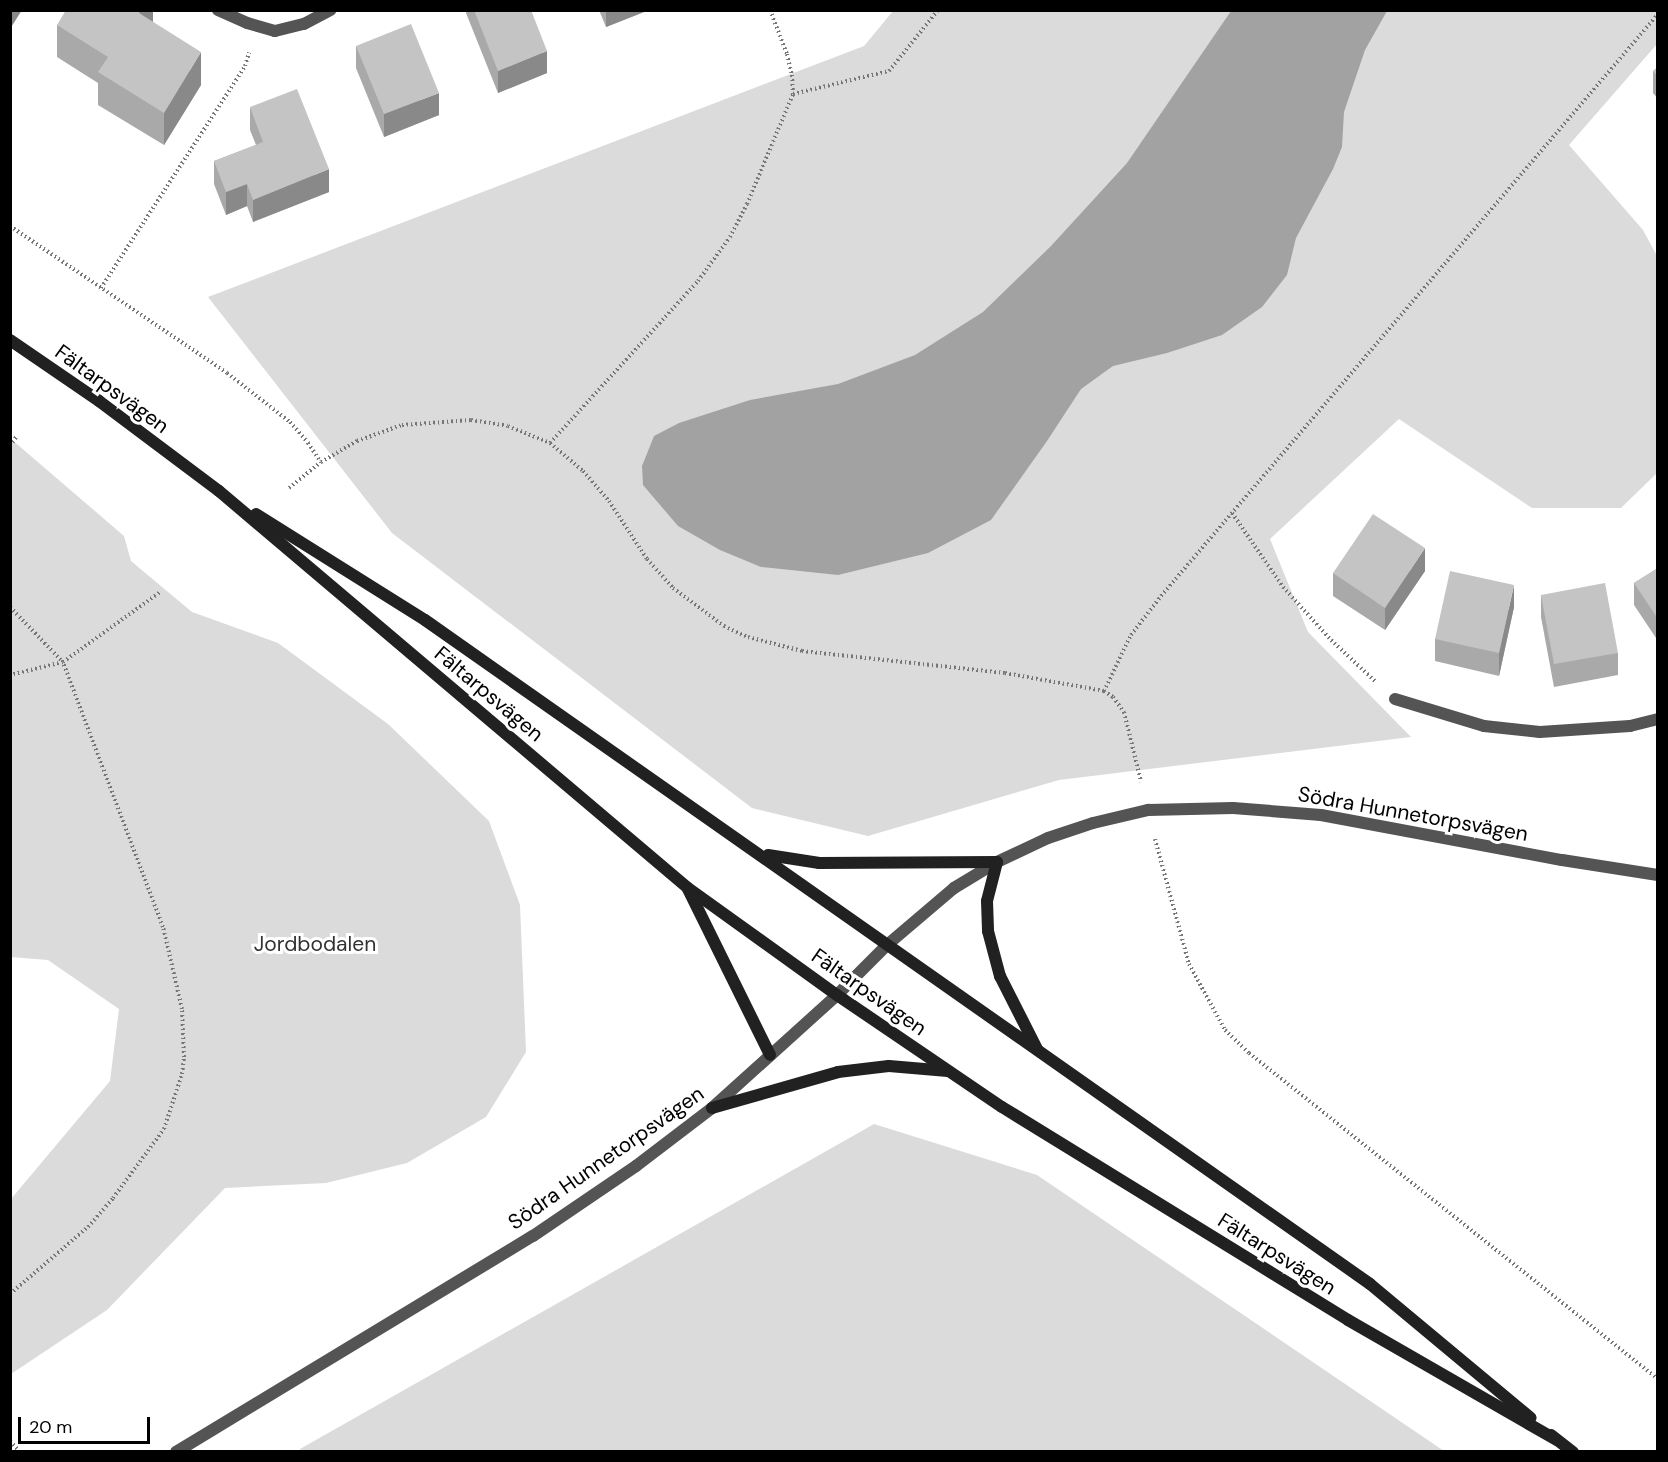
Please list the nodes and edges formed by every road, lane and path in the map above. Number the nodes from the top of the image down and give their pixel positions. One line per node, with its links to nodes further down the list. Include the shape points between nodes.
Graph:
1 (218, 10): 6 (street)
2 (330, 10): 6 (street, via 304,24 275,31)
3 (770, 10): 7 (path, via 787,54)
4 (938, 10): 7 (path, via 889,71)
5 (1658, 14): 17 (path)
6 (258, 26): 9 (path, via 245,66)
7 (793, 94): 12 (path, via 730,237 698,281)
8 (10, 226): 9 (path)
9 (101, 288): 14 (path, via 227,373 281,415 308,442)
10 (10, 340): 16 (main road, Fältarpsvägen)
11 (16, 437): 13 (path)
12 (550, 443): 14 (path, via 508,426 471,420 402,425 357,441); 22 (path, via 583,471 609,501 646,559 673,588 710,616 748,637 801,651 1005,673)
13 (10, 446)
14 (321, 462): 15 (path)
15 (289, 488)
16 (219, 491): 26 (main road, Fältarpsvägen, via 425,621); 29 (main road, Fältarpsvägen)
17 (1232, 513): 22 (path, via 1131,635); 23 (path, via 1283,587 1331,640)
18 (160, 592): 20 (path)
19 (10, 607): 20 (path)
20 (63, 662): 21 (path); 36 (path, via 163,927 182,1008 184,1057 177,1094 164,1129 137,1167 88,1227)
21 (10, 675)
22 (1104, 691): 25 (path, via 1124,712)
23 (1395, 699): 24 (street, via 1484,726 1540,732 1630,726)
24 (1658, 719)
25 (1148, 810): 27 (street, Södra Hunnetorpsvägen, via 1048,837); 28 (street, Södra Hunnetorpsvägen, via 1233,808 1321,815); 37 (path, via 1189,964 1225,1030)
26 (760, 853): 27 (main road, via 819,863); 30 (main road, Fältarpsvägen)
27 (997, 862): 30 (street, Södra Hunnetorpsvägen, via 954,888); 32 (main road, via 987,901 988,931 1000,976)
28 (1658, 875)
29 (688, 888): 31 (main road, Fältarpsvägen); 33 (main road)
30 (887, 945): 31 (street, Södra Hunnetorpsvägen); 32 (main road, Fältarpsvägen)
31 (837, 994): 33 (street, Södra Hunnetorpsvägen); 34 (main road, Fältarpsvägen)
32 (1038, 1050): 38 (main road, Fältarpsvägen, via 1370,1284)
33 (770, 1055): 35 (street, Södra Hunnetorpsvägen)
34 (950, 1071): 35 (main road, via 889,1066 838,1072); 38 (main road, Fältarpsvägen, via 1337,1314)
35 (712, 1108): 41 (street, Södra Hunnetorpsvägen, via 533,1236)
36 (10, 1294)
37 (1658, 1379)
38 (1557, 1440): 42 (main road, Fältarpsvägen)
39 (10, 1441): 40 (path)
40 (20, 1452)
41 (176, 1452)
42 (1574, 1452)

